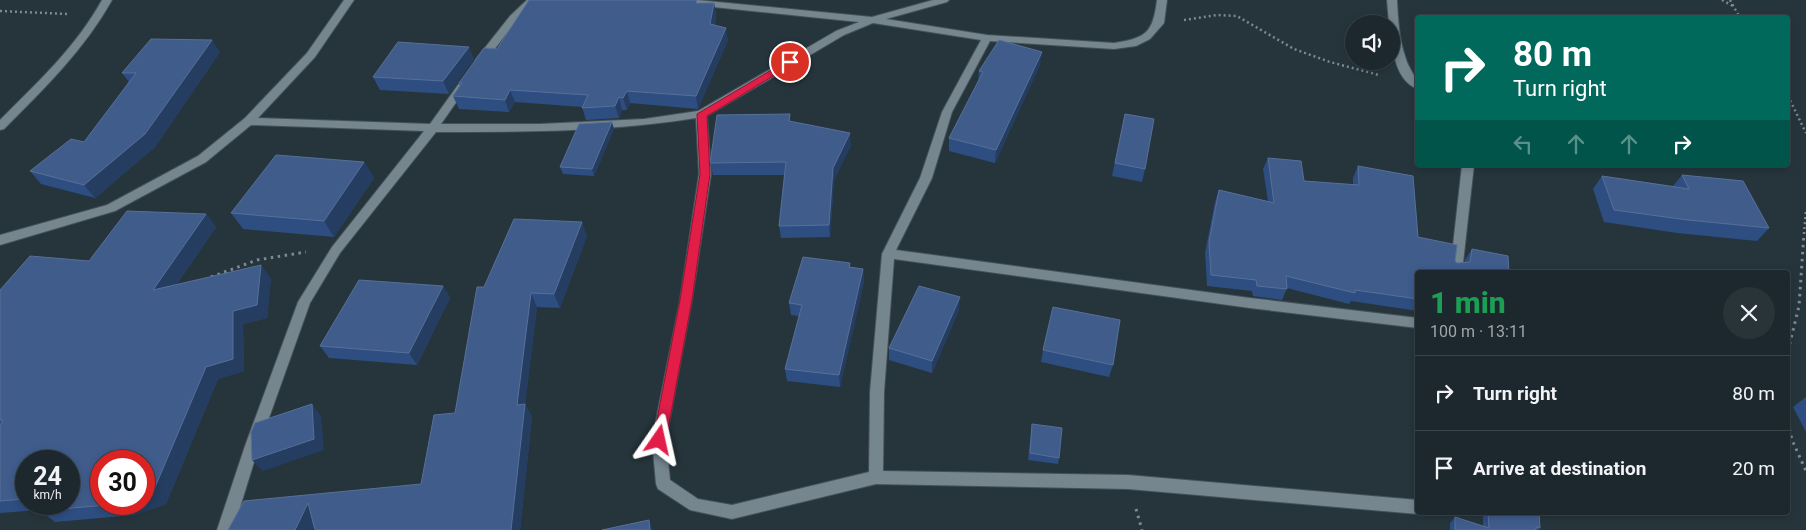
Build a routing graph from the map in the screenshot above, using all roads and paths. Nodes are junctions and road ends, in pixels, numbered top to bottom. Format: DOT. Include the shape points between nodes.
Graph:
graph roads {
  1 [pos="107,0"];
  2 [pos="349,0"];
  3 [pos="534,0"];
  4 [pos="944,0"];
  5 [pos="1162,0"];
  6 [pos="1392,0"];
  7 [pos="1722,0"];
  8 [pos="1730,0"];
  9 [pos="687,3"];
  10 [pos="1733,6"];
  11 [pos="0,12"];
  12 [pos="1738,15"];
  13 [pos="99,16"];
  14 [pos="872,20"];
  15 [pos="1159,23"];
  16 [pos="987,38"];
  17 [pos="1415,84"];
  18 [pos="1790,100"];
  19 [pos="702,114"];
  20 [pos="249,121"];
  21 [pos="0,126"];
  22 [pos="433,128"];
  23 [pos="1806,133"];
  24 [pos="1468,167"];
  25 [pos="1806,210"];
  26 [pos="0,240"];
  27 [pos="336,250"];
  28 [pos="888,254"];
  29 [pos="1456,270"];
  30 [pos="210,277"];
  31 [pos="1415,323"];
  32 [pos="1790,344"];
  33 [pos="1790,431"];
  34 [pos="1806,471"];
  35 [pos="876,477"];
  36 [pos="1415,507"];
  37 [pos="225,530"];
  1 -- 13 [label="street"];
  2 -- 20 [label="street" via="310,55"];
  3 -- 22 [label="street" via="518,13"];
  4 -- 14 [label="street"];
  5 -- 15 [label="street"];
  6 -- 17 [label="street" via="1394,36 1404,68"];
  7 -- 10 [label="path"];
  8 -- 10 [label="path"];
  9 -- 14 [label="street"];
  10 -- 12 [label="path"];
  11 -- 13 [label="path"];
  13 -- 21 [label="street" via="79,42"];
  14 -- 16 [label="street"];
  14 -- 19 [label="street" via="840,33"];
  15 -- 16 [label="street" via="1136,43 1114,46"];
  15 -- 17 [label="path" via="1212,15 1239,16 1283,44 1306,54"];
  16 -- 28 [label="street" via="947,112 926,178"];
  18 -- 23 [label="path"];
  19 -- 22 [label="street" via="644,123 540,128"];
  19 -- 35 [label="street" via="705,174 686,300 659,440 663,484 695,505 732,512"];
  20 -- 22 [label="street"];
  20 -- 26 [label="street" via="202,159 111,208"];
  22 -- 27 [label="street"];
  24 -- 29 [label="street"];
  25 -- 32 [label="path" via="1799,306"];
  27 -- 30 [label="path" via="283,253 244,263"];
  27 -- 37 [label="street" via="304,302"];
  28 -- 31 [label="street"];
  28 -- 35 [label="street" via="877,392"];
  33 -- 34 [label="path"];
  35 -- 36 [label="street" via="1128,482"];
}
